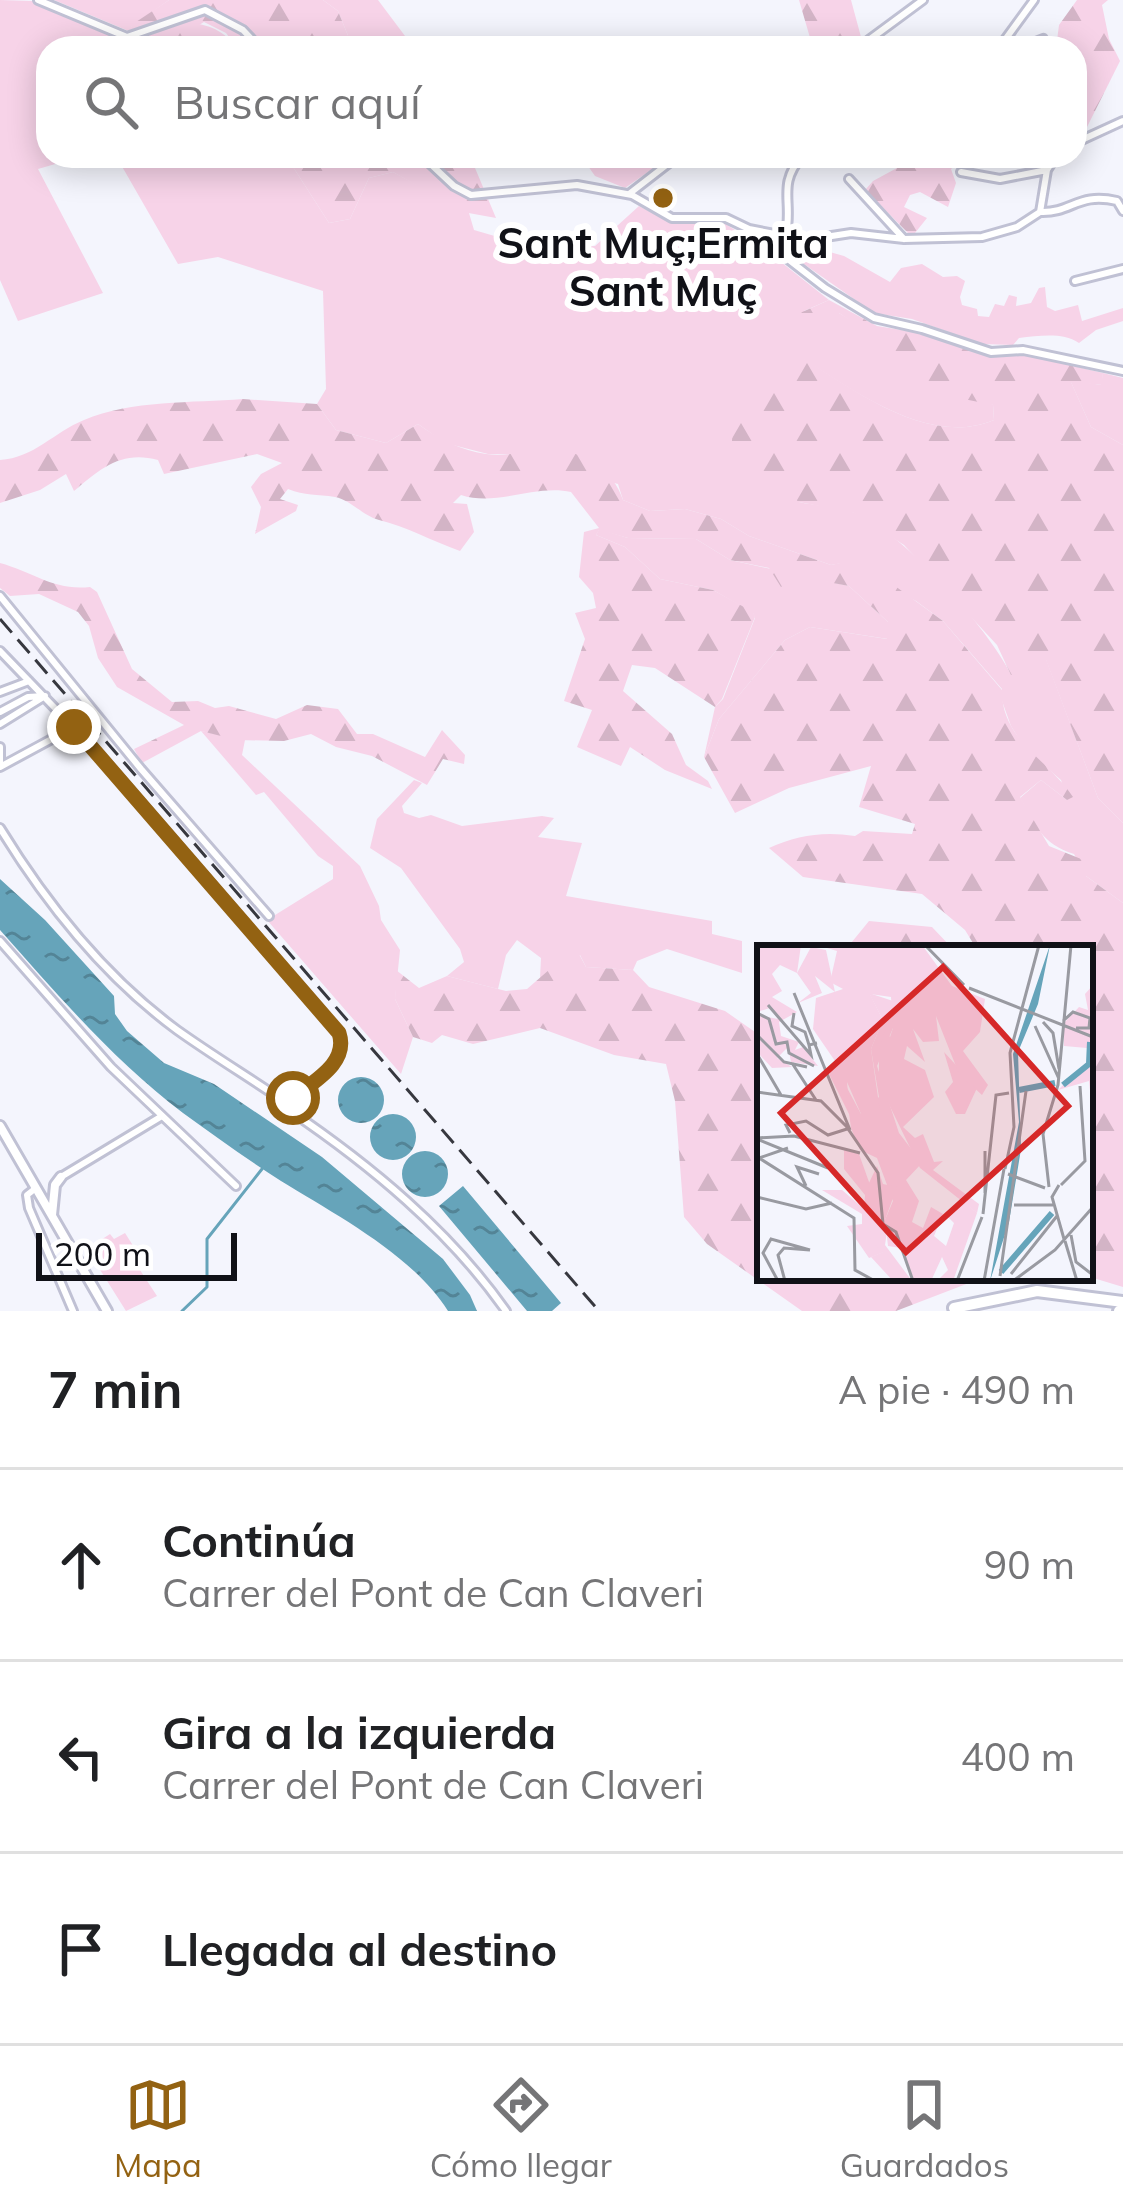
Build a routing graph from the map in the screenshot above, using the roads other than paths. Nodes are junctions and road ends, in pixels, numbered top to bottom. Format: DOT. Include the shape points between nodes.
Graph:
graph roads {
  1 [pos="38,0"];
  2 [pos="923,0"];
  3 [pos="1034,0"];
  4 [pos="125,36"];
  5 [pos="130,36"];
  6 [pos="249,36"];
  7 [pos="874,36"];
  8 [pos="1008,36"];
  9 [pos="1123,121"];
  10 [pos="1087,137"];
  11 [pos="435,168"];
  12 [pos="663,168"];
  13 [pos="791,168"];
  14 [pos="1047,170"];
  15 [pos="962,172"];
  16 [pos="849,178"];
  17 [pos="629,194"];
  18 [pos="1123,211"];
  19 [pos="1040,212"];
  20 [pos="746,227"];
  21 [pos="786,234"];
  22 [pos="904,239"];
  23 [pos="1123,269"];
  24 [pos="1075,281"];
  25 [pos="1123,371"];
  26 [pos="0,596"];
  27 [pos="0,651"];
  28 [pos="28,681"];
  29 [pos="0,692"];
  30 [pos="45,696"];
  31 [pos="0,712"];
  32 [pos="0,724"];
  33 [pos="74,727"];
  34 [pos="0,747"];
  35 [pos="0,765"];
  36 [pos="0,828"];
  37 [pos="268,916"];
  38 [pos="0,941"];
  39 [pos="289,1100"];
  40 [pos="162,1117"];
  41 [pos="0,1126"];
  42 [pos="58,1181"];
  43 [pos="34,1185"];
  44 [pos="236,1186"];
  45 [pos="52,1216"];
  46 [pos="954,1308"];
  47 [pos="1122,1308"];
  48 [pos="73,1311"];
  49 [pos="107,1311"];
  50 [pos="506,1311"];
  1 -- 4 [label="street"];
  2 -- 7 [label="street"];
  3 -- 8 [label="street"];
  5 -- 6 [label="street" via="205,10"];
  9 -- 10 [label="street"];
  11 -- 17 [label="street" via="471,195 568,184"];
  12 -- 17 [label="street"];
  13 -- 21 [label="street"];
  14 -- 15 [label="street" via="1000,179"];
  14 -- 19 [label="street"];
  16 -- 22 [label="street"];
  17 -- 20 [label="street" via="666,216 726,218"];
  18 -- 19 [label="street" via="1117,201 1089,196"];
  19 -- 22 [label="street" via="982,237"];
  20 -- 21 [label="street"];
  20 -- 25 [label="street" via="874,318 991,352 1023,350"];
  21 -- 22 [label="street"];
  23 -- 24 [label="street"];
  26 -- 37 [label="street"];
  27 -- 28 [label="street"];
  28 -- 29 [label="street"];
  28 -- 30 [label="street"];
  30 -- 31 [label="street"];
  30 -- 32 [label="street"];
  30 -- 33 [label="street"];
  33 -- 35 [label="street"];
  33 -- 39 [label="street" via="339,1033 334,1064"];
  34 -- 35 [label="street"];
  36 -- 39 [label="street" via="56,910 123,983 175,1028"];
  38 -- 40 [label="street"];
  39 -- 50 [label="street" via="296,1114 435,1226"];
  40 -- 42 [label="street"];
  40 -- 44 [label="street"];
  41 -- 43 [label="main road"];
  42 -- 43 [label="main road"];
  42 -- 45 [label="main road"];
  43 -- 45 [label="main road"];
  43 -- 48 [label="street" via="28,1208"];
  45 -- 49 [label="main road"];
  46 -- 47 [label="highway" via="1037,1291"];
}
